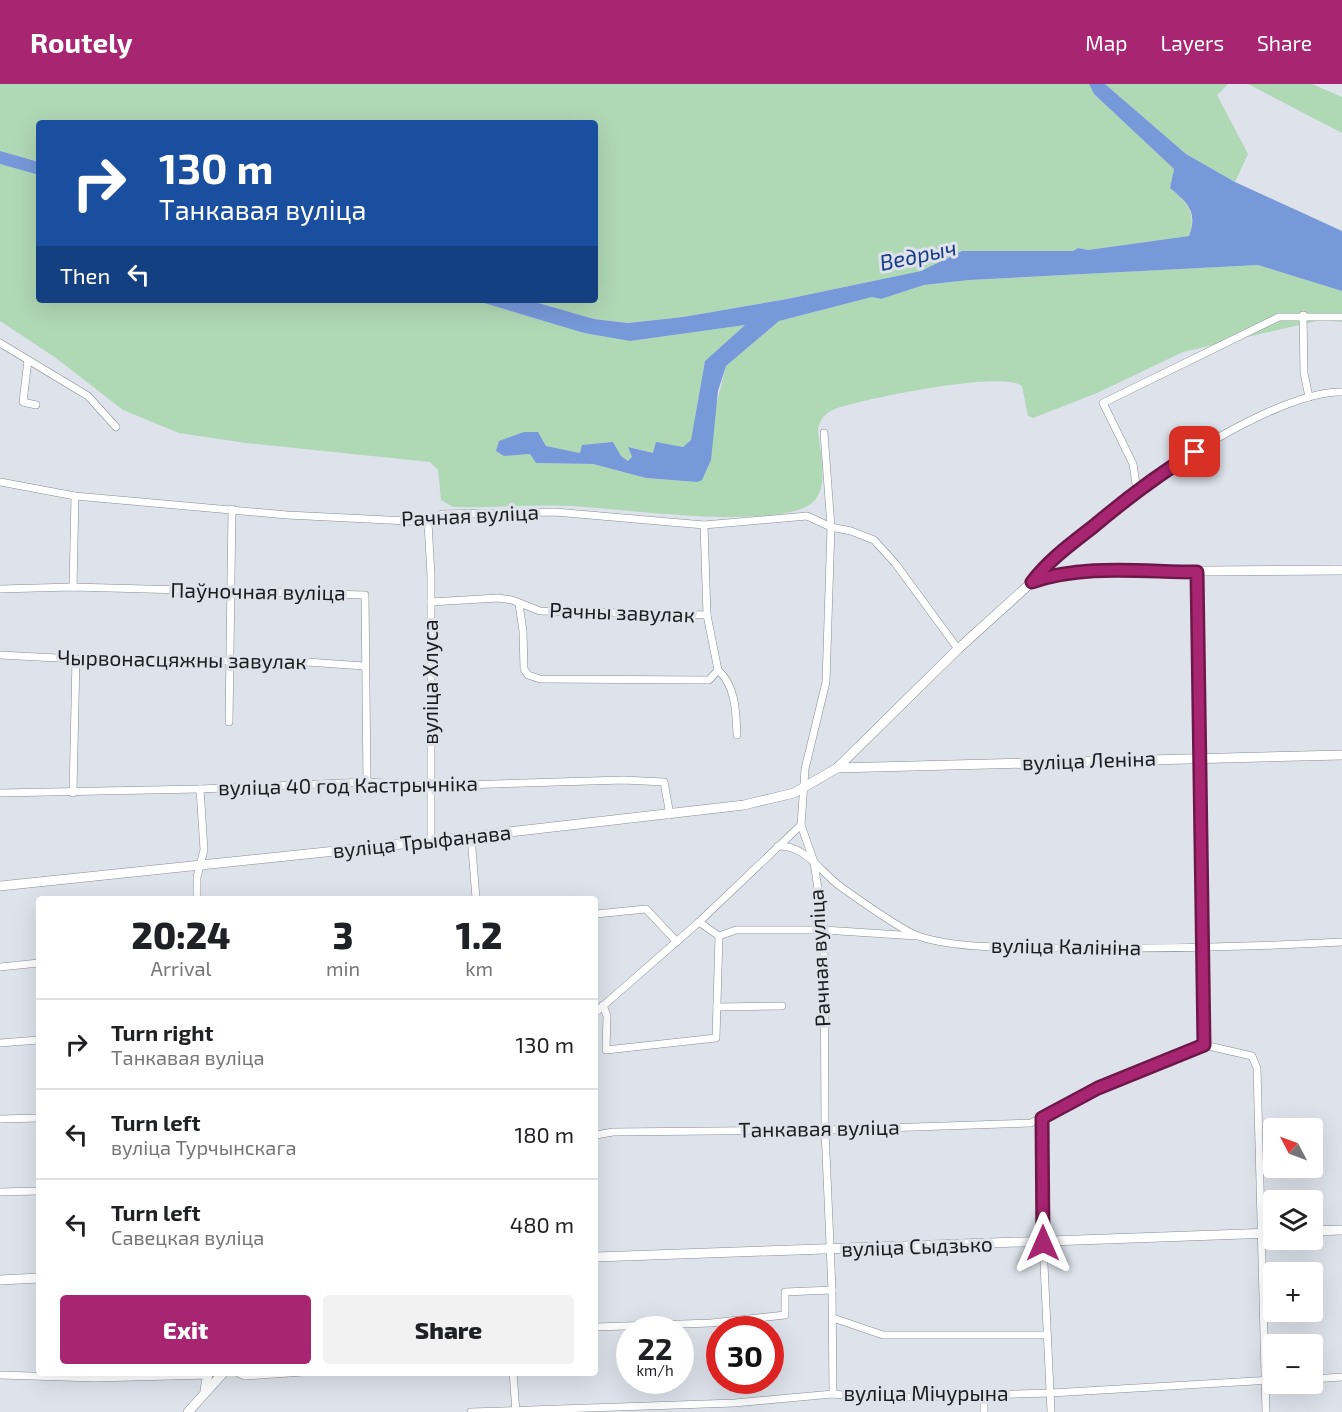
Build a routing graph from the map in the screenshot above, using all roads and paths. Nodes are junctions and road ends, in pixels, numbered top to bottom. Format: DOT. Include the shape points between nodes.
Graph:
graph roads {
  1 [pos="1303,315"];
  2 [pos="1342,317"];
  3 [pos="0,343"];
  4 [pos="28,360"];
  5 [pos="1342,392"];
  6 [pos="1309,397"];
  7 [pos="36,405"];
  8 [pos="116,427"];
  9 [pos="824,433"];
  10 [pos="0,482"];
  11 [pos="1137,491"];
  12 [pos="75,496"];
  13 [pos="232,509"];
  14 [pos="428,522"];
  15 [pos="704,525"];
  16 [pos="831,527"];
  17 [pos="1342,570"];
  18 [pos="1197,572"];
  19 [pos="1032,582"];
  20 [pos="73,588"];
  21 [pos="0,589"];
  22 [pos="229,591"];
  23 [pos="431,602"];
  24 [pos="519,604"];
  25 [pos="707,615"];
  26 [pos="958,649"];
  27 [pos="0,655"];
  28 [pos="76,659"];
  29 [pos="230,661"];
  30 [pos="364,666"];
  31 [pos="718,670"];
  32 [pos="229,722"];
  33 [pos="737,735"];
  34 [pos="1342,754"];
  35 [pos="1199,758"];
  36 [pos="837,768"];
  37 [pos="367,782"];
  38 [pos="432,786"];
  39 [pos="200,789"];
  40 [pos="804,789"];
  41 [pos="0,793"];
  42 [pos="73,793"];
  43 [pos="670,815"];
  44 [pos="801,825"];
  45 [pos="471,837"];
  46 [pos="431,841"];
  47 [pos="778,846"];
  48 [pos="814,862"];
  49 [pos="200,866"];
  50 [pos="0,886"];
  51 [pos="198,896"];
  52 [pos="476,896"];
  53 [pos="598,914"];
  54 [pos="699,922"];
  55 [pos="824,930"];
  56 [pos="719,936"];
  57 [pos="918,936"];
  58 [pos="677,942"];
  59 [pos="1342,942"];
  60 [pos="1203,950"];
  61 [pos="36,963"];
  62 [pos="0,968"];
  63 [pos="603,1005"];
  64 [pos="782,1006"];
  65 [pos="717,1007"];
  66 [pos="598,1010"];
  67 [pos="36,1040"];
  68 [pos="0,1043"];
  69 [pos="1204,1045"];
  70 [pos="36,1118"];
  71 [pos="1042,1118"];
  72 [pos="0,1119"];
  73 [pos="825,1130"];
  74 [pos="598,1135"];
  75 [pos="36,1191"];
  76 [pos="0,1192"];
  77 [pos="1342,1230"];
  78 [pos="1323,1231"];
  79 [pos="1261,1233"];
  80 [pos="1043,1243"];
  81 [pos="829,1250"];
  82 [pos="598,1257"];
  83 [pos="36,1278"];
  84 [pos="0,1280"];
  85 [pos="832,1290"];
  86 [pos="833,1318"];
  87 [pos="598,1327"];
  88 [pos="1264,1334"];
  89 [pos="1046,1335"];
  90 [pos="0,1375"];
  91 [pos="152,1376"];
  92 [pos="208,1376"];
  93 [pos="220,1376"];
  94 [pos="513,1376"];
  95 [pos="1342,1377"];
  96 [pos="1323,1378"];
  97 [pos="1263,1380"];
  98 [pos="206,1390"];
  99 [pos="1051,1393"];
  100 [pos="833,1394"];
  101 [pos="984,1394"];
  102 [pos="1265,1394"];
  103 [pos="735,1403"];
  104 [pos="516,1411"];
  105 [pos="188,1412"];
  106 [pos="471,1412"];
  107 [pos="738,1412"];
  108 [pos="984,1412"];
  109 [pos="1051,1412"];
  110 [pos="1266,1412"];
  1 -- 2 [label="street"];
  1 -- 6 [label="street" via="1304,373"];
  1 -- 11 [label="street" via="1279,317 1103,403 1133,464"];
  3 -- 4 [label="street"];
  4 -- 7 [label="street" via="23,402"];
  4 -- 8 [label="street" via="88,396"];
  5 -- 6 [label="street" via="1328,391"];
  6 -- 11 [label="street" via="1235,426"];
  9 -- 16 [label="street, Рачная вуліца"];
  10 -- 12 [label="street, Рачная вуліца"];
  11 -- 19 [label="street" via="1048,562"];
  12 -- 13 [label="street, Рачная вуліца"];
  12 -- 20 [label="street"];
  13 -- 14 [label="street, Рачная вуліца"];
  13 -- 22 [label="street"];
  14 -- 15 [label="street, Рачная вуліца" via="442,514 555,512"];
  14 -- 23 [label="street, вуліца Хлуса"];
  15 -- 16 [label="street, Рачная вуліца" via="807,516"];
  15 -- 25 [label="street"];
  16 -- 26 [label="street" via="874,540"];
  16 -- 40 [label="street, Рачная вуліца" via="826,682 805,769"];
  17 -- 18 [label="street"];
  18 -- 19 [label="street" via="1075,572"];
  18 -- 35 [label="street"];
  19 -- 26 [label="street, вуліца Трыфанава"];
  20 -- 21 [label="street, Паўночная вуліца"];
  20 -- 22 [label="street, Паўночная вуліца"];
  22 -- 29 [label="street"];
  22 -- 30 [label="street, Паўночная вуліца" via="365,595"];
  23 -- 24 [label="street, Рачны завулак" via="498,598"];
  23 -- 38 [label="street, вуліца Хлуса"];
  24 -- 25 [label="street, Рачны завулак" via="540,611"];
  24 -- 31 [label="street" via="524,669 540,679 709,680"];
  25 -- 31 [label="street"];
  26 -- 36 [label="street, вуліца Трыфанава"];
  27 -- 28 [label="street, Чырвонасцяжны завулак"];
  28 -- 29 [label="street, Чырвонасцяжны завулак"];
  28 -- 42 [label="street"];
  29 -- 30 [label="street, Чырвонасцяжны завулак"];
  29 -- 32 [label="street"];
  30 -- 37 [label="street, Паўночная вуліца"];
  31 -- 33 [label="street" via="732,691"];
  34 -- 35 [label="street, вуліца Леніна"];
  35 -- 36 [label="street, вуліца Леніна"];
  35 -- 60 [label="street"];
  36 -- 40 [label="street, вуліца Трыфанава"];
  37 -- 38 [label="street, вуліца 40 год Кастрычніка"];
  37 -- 39 [label="street, вуліца 40 год Кастрычніка"];
  38 -- 43 [label="street, вуліца 40 год Кастрычніка" via="664,782"];
  38 -- 46 [label="street, вуліца Хлуса"];
  39 -- 42 [label="street, вуліца 40 год Кастрычніка"];
  39 -- 49 [label="street" via="204,850"];
  40 -- 43 [label="street, вуліца Трыфанава" via="763,801"];
  40 -- 44 [label="street, Рачная вуліца"];
  41 -- 42 [label="street, вуліца 40 год Кастрычніка"];
  43 -- 45 [label="street, вуліца Трыфанава"];
  44 -- 47 [label="street"];
  44 -- 48 [label="street, Рачная вуліца"];
  45 -- 46 [label="street, вуліца Трыфанава"];
  45 -- 52 [label="street"];
  46 -- 49 [label="street, вуліца Трыфанава"];
  47 -- 48 [label="street" via="787,846"];
  47 -- 54 [label="street"];
  48 -- 55 [label="street, Рачная вуліца"];
  48 -- 57 [label="street, вуліца Калініна" via="839,886"];
  49 -- 50 [label="street, вуліца Трыфанава"];
  49 -- 51 [label="street"];
  53 -- 58 [label="street" via="645,909"];
  54 -- 56 [label="street"];
  54 -- 58 [label="street"];
  55 -- 56 [label="street" via="735,930"];
  55 -- 57 [label="street"];
  55 -- 73 [label="street, Рачная вуліца"];
  56 -- 65 [label="street"];
  57 -- 60 [label="street, вуліца Калініна" via="1027,948"];
  58 -- 63 [label="street"];
  59 -- 60 [label="street, вуліца Калініна"];
  60 -- 69 [label="street"];
  61 -- 62 [label="street"];
  63 -- 65 [label="street" via="607,1016 606,1050 716,1038"];
  63 -- 66 [label="street"];
  64 -- 65 [label="street"];
  67 -- 68 [label="street"];
  69 -- 71 [label="street, Танкавая вуліца" via="1098,1088"];
  69 -- 79 [label="street" via="1252,1056 1257,1068"];
  70 -- 72 [label="street"];
  71 -- 73 [label="street, Танкавая вуліца" via="1031,1123"];
  71 -- 80 [label="street"];
  73 -- 74 [label="street, Танкавая вуліца"];
  73 -- 81 [label="street, Рачная вуліца"];
  75 -- 76 [label="street"];
  77 -- 78 [label="street"];
  79 -- 80 [label="street, вуліца Сыдзько"];
  79 -- 88 [label="street"];
  80 -- 81 [label="street, вуліца Сыдзько"];
  80 -- 89 [label="street"];
  81 -- 82 [label="street, вуліца Сыдзько"];
  81 -- 85 [label="street, Рачная вуліца"];
  83 -- 84 [label="street"];
  85 -- 86 [label="street, Рачная вуліца"];
  85 -- 87 [label="street" via="784,1292 785,1315 754,1320"];
  86 -- 89 [label="street" via="884,1335"];
  86 -- 100 [label="street, Рачная вуліца"];
  89 -- 99 [label="street"];
  90 -- 91 [label="street"];
  92 -- 98 [label="street"];
  93 -- 98 [label="street"];
  94 -- 104 [label="street"];
  95 -- 96 [label="street"];
  97 -- 99 [label="street, вуліца Мічурына"];
  98 -- 105 [label="street"];
  99 -- 101 [label="street, вуліца Мічурына"];
  99 -- 109 [label="street"];
  100 -- 101 [label="street, вуліца Мічурына" via="875,1398"];
  100 -- 103 [label="street, вуліца Мічурына"];
  101 -- 108 [label="street"];
  102 -- 110 [label="street"];
  103 -- 104 [label="street, вуліца Мічурына"];
  103 -- 107 [label="street"];
  104 -- 106 [label="street, вуліца Мічурына"];
}
